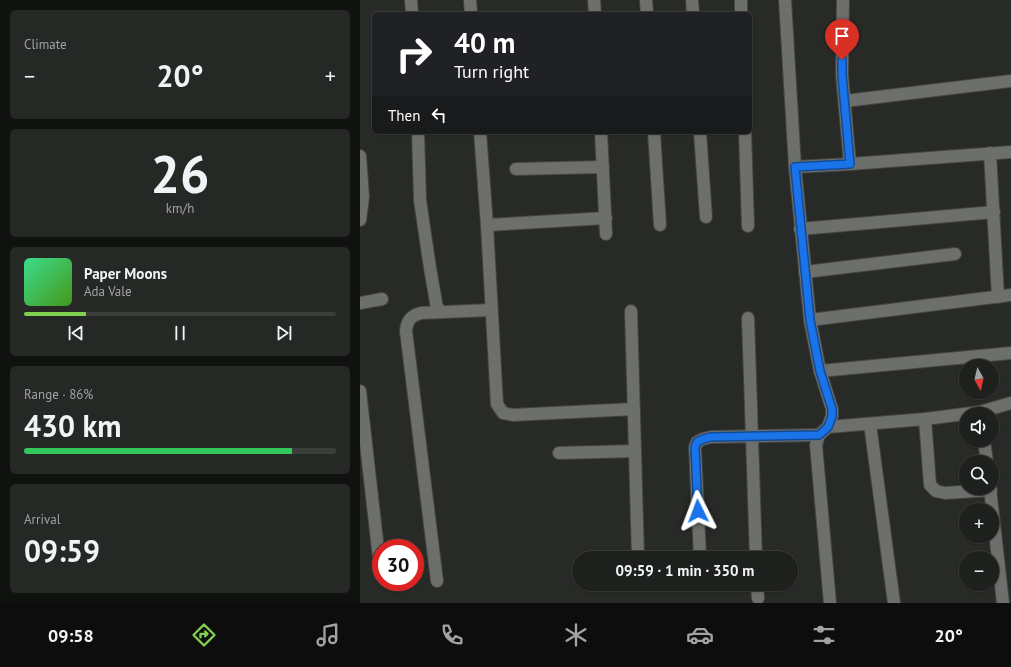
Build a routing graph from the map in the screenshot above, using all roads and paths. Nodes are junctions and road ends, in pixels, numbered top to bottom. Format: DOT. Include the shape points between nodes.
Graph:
graph roads {
  1 [pos="411,0"];
  2 [pos="470,0"];
  3 [pos="594,0"];
  4 [pos="646,0"];
  5 [pos="692,0"];
  6 [pos="741,0"];
  7 [pos="785,0"];
  8 [pos="843,0"];
  9 [pos="412,12"];
  10 [pos="471,12"];
  11 [pos="595,12"];
  12 [pos="647,12"];
  13 [pos="693,12"];
  14 [pos="741,12"];
  15 [pos="1011,81"];
  16 [pos="845,101"];
  17 [pos="418,134"];
  18 [pos="480,134"];
  19 [pos="601,134"];
  20 [pos="654,134"];
  21 [pos="700,134"];
  22 [pos="745,134"];
  23 [pos="1011,152"];
  24 [pos="990,153"];
  25 [pos="360,156"];
  26 [pos="850,164"];
  27 [pos="603,167"];
  28 [pos="795,167"];
  29 [pos="516,169"];
  30 [pos="994,212"];
  31 [pos="706,217"];
  32 [pos="606,218"];
  33 [pos="360,220"];
  34 [pos="487,225"];
  35 [pos="660,225"];
  36 [pos="748,226"];
  37 [pos="800,229"];
  38 [pos="606,234"];
  39 [pos="956,254"];
  40 [pos="805,272"];
  41 [pos="1011,295"];
  42 [pos="998,297"];
  43 [pos="382,299"];
  44 [pos="360,303"];
  45 [pos="491,310"];
  46 [pos="631,311"];
  47 [pos="443,312"];
  48 [pos="748,318"];
  49 [pos="810,320"];
  50 [pos="1011,353"];
  51 [pos="820,371"];
  52 [pos="360,391"];
  53 [pos="1011,403"];
  54 [pos="999,407"];
  55 [pos="634,409"];
  56 [pos="959,416"];
  57 [pos="925,420"];
  58 [pos="870,424"];
  59 [pos="824,431"];
  60 [pos="752,436"];
  61 [pos="635,452"];
  62 [pos="559,453"];
  63 [pos="959,492"];
  64 [pos="991,495"];
  65 [pos="376,539"];
  66 [pos="638,551"];
  67 [pos="700,551"];
  68 [pos="756,551"];
  69 [pos="437,581"];
  70 [pos="758,591"];
  71 [pos="758,598"];
  72 [pos="830,603"];
  73 [pos="894,603"];
  74 [pos="1003,603"];
  1 -- 9 [label="street"];
  2 -- 10 [label="street"];
  3 -- 11 [label="street"];
  4 -- 12 [label="street"];
  5 -- 13 [label="street"];
  6 -- 14 [label="street"];
  7 -- 28 [label="street"];
  8 -- 16 [label="street" via="842,75"];
  15 -- 16 [label="street"];
  16 -- 26 [label="street"];
  17 -- 47 [label="street" via="420,200 437,308"];
  18 -- 34 [label="street"];
  19 -- 27 [label="street"];
  20 -- 35 [label="street"];
  21 -- 31 [label="street"];
  22 -- 36 [label="street"];
  23 -- 24 [label="street"];
  24 -- 26 [label="street"];
  24 -- 30 [label="street"];
  25 -- 33 [label="street" via="363,197"];
  26 -- 28 [label="street"];
  27 -- 29 [label="street"];
  27 -- 32 [label="street"];
  28 -- 37 [label="street"];
  30 -- 37 [label="street"];
  30 -- 42 [label="street"];
  32 -- 34 [label="street"];
  32 -- 38 [label="street"];
  34 -- 45 [label="street"];
  37 -- 40 [label="street"];
  39 -- 40 [label="street"];
  40 -- 49 [label="street"];
  41 -- 42 [label="street"];
  42 -- 49 [label="street"];
  43 -- 44 [label="street"];
  45 -- 47 [label="street"];
  45 -- 55 [label="street" via="495,392 497,404 504,413 513,415"];
  46 -- 55 [label="street"];
  47 -- 69 [label="street" via="413,315 407,323 406,331"];
  48 -- 60 [label="street"];
  49 -- 51 [label="street"];
  50 -- 51 [label="street"];
  51 -- 59 [label="street" via="832,409 832,416"];
  52 -- 65 [label="street"];
  53 -- 54 [label="street"];
  55 -- 61 [label="street"];
  56 -- 57 [label="street"];
  57 -- 58 [label="street"];
  57 -- 63 [label="street" via="930,485 936,491"];
  58 -- 59 [label="street"];
  58 -- 73 [label="street"];
  59 -- 60 [label="street"];
  59 -- 72 [label="street" via="816,445"];
  60 -- 67 [label="street" via="711,437 697,442 695,447"];
  60 -- 68 [label="street"];
  61 -- 62 [label="street"];
  61 -- 66 [label="street"];
  64 -- 74 [label="street"];
  70 -- 71 [label="street"];
}
